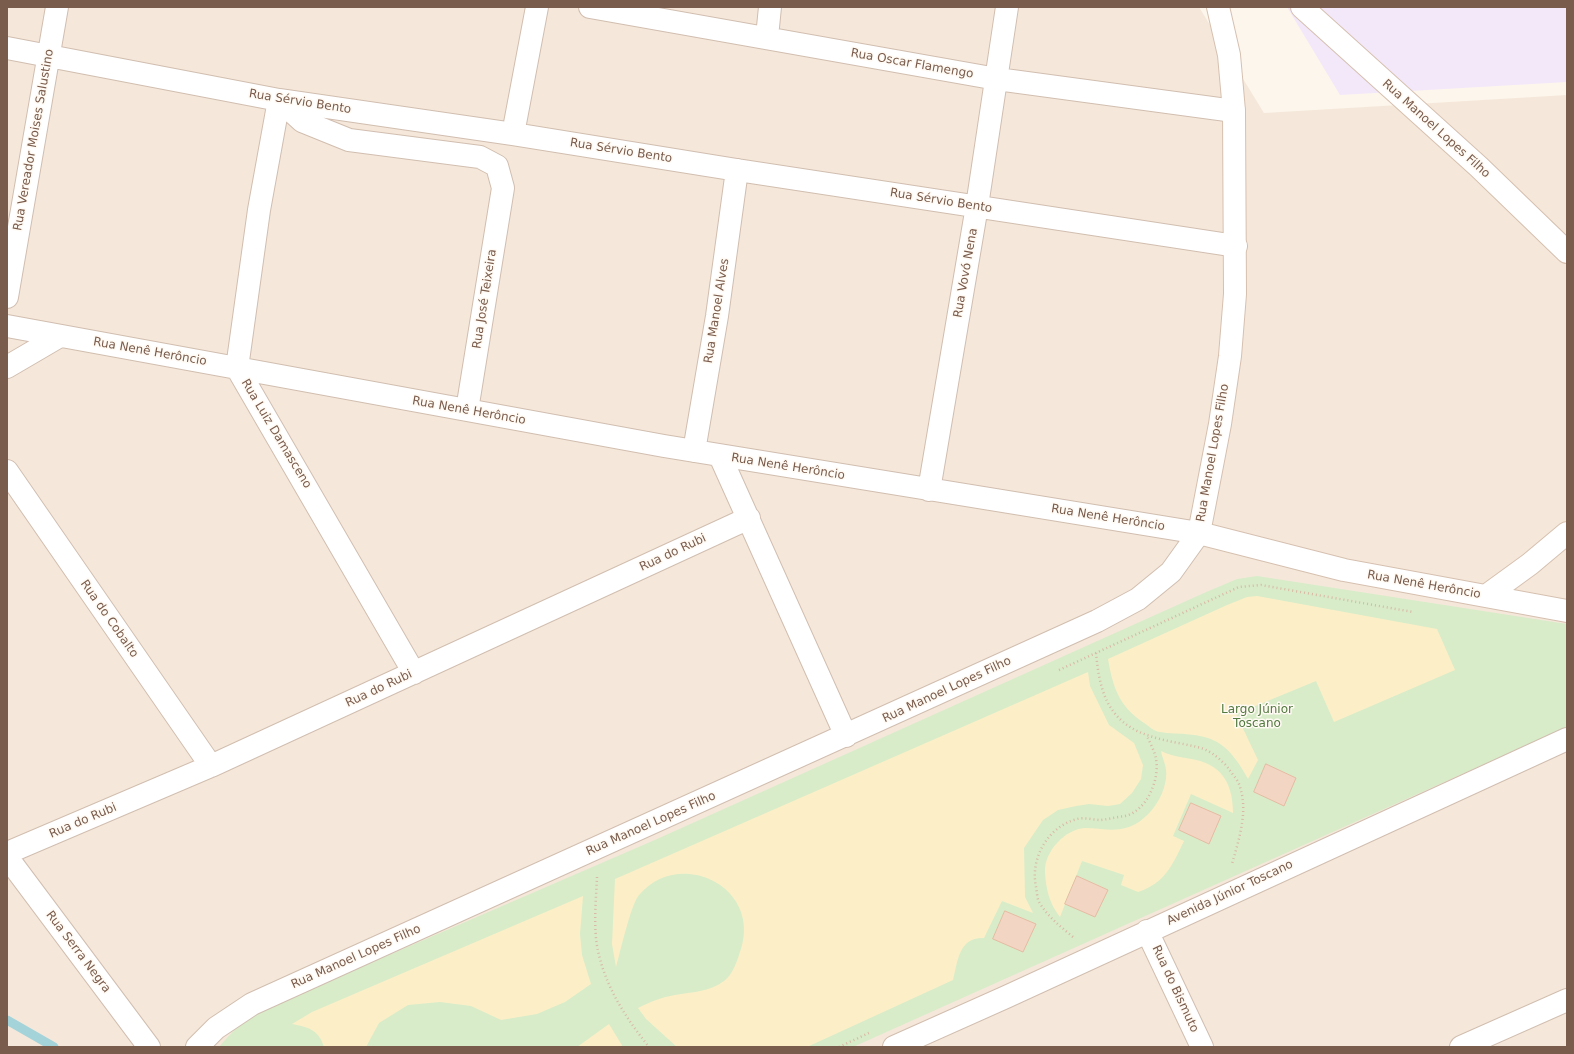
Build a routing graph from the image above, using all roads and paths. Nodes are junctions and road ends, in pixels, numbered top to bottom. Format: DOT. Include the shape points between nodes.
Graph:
graph roads {
  1 [pos="57,7"];
  2 [pos="537,7"];
  3 [pos="590,7"];
  4 [pos="770,7"];
  5 [pos="1007,7"];
  6 [pos="1218,7"];
  7 [pos="1302,7"];
  8 [pos="767,37"];
  9 [pos="7,48"];
  10 [pos="49,55"];
  11 [pos="997,80"];
  12 [pos="278,100"];
  13 [pos="1234,111"];
  14 [pos="513,134"];
  15 [pos="737,170"];
  16 [pos="977,206"];
  17 [pos="1236,246"];
  18 [pos="1567,252"];
  19 [pos="7,297"];
  20 [pos="7,326"];
  21 [pos="60,336"];
  22 [pos="7,367"];
  23 [pos="237,368"];
  24 [pos="467,410"];
  25 [pos="694,451"];
  26 [pos="720,456"];
  27 [pos="7,471"];
  28 [pos="929,490"];
  29 [pos="749,518"];
  30 [pos="1199,533"];
  31 [pos="1567,533"];
  32 [pos="1486,596"];
  33 [pos="1567,611"];
  34 [pos="1421,613"];
  35 [pos="1096,653"];
  36 [pos="1053,672"];
  37 [pos="414,673"];
  38 [pos="846,736"];
  39 [pos="1147,736"];
  40 [pos="1567,739"];
  41 [pos="211,766"];
  42 [pos="7,854"];
  43 [pos="7,857"];
  44 [pos="1231,869"];
  45 [pos="597,875"];
  46 [pos="1147,931"];
  47 [pos="1075,939"];
  48 [pos="1567,1000"];
  49 [pos="149,1047"];
  50 [pos="197,1047"];
  51 [pos="649,1047"];
  52 [pos="894,1047"];
  53 [pos="1202,1047"];
  54 [pos="1461,1047"];
  1 -- 10 [label="street, Rua Vereador Moises Salustino"];
  2 -- 14 [label="street"];
  3 -- 8 [label="street, Rua Oscar Flamengo"];
  4 -- 8 [label="street"];
  5 -- 11 [label="street, Rua Vovó Nena"];
  6 -- 13 [label="street, Rua Manoel Lopes Filho" via="1229,55"];
  7 -- 18 [label="street, Rua Manoel Lopes Filho" via="1479,167"];
  8 -- 11 [label="street, Rua Oscar Flamengo"];
  9 -- 10 [label="street, Rua Sérvio Bento"];
  10 -- 12 [label="street, Rua Sérvio Bento"];
  10 -- 19 [label="street, Rua Vereador Moises Salustino"];
  11 -- 13 [label="street, Rua Oscar Flamengo"];
  11 -- 16 [label="street, Rua Vovó Nena"];
  12 -- 14 [label="street, Rua Sérvio Bento"];
  12 -- 23 [label="street, Rua Luiz Damasceno"];
  12 -- 24 [label="street, Rua José Teixeira" via="302,121 349,140 480,157 497,166 503,188"];
  13 -- 17 [label="street, Rua Manoel Lopes Filho"];
  14 -- 15 [label="street, Rua Sérvio Bento"];
  15 -- 16 [label="street, Rua Sérvio Bento"];
  15 -- 25 [label="street, Rua Manoel Alves" via="717,316"];
  16 -- 17 [label="street, Rua Sérvio Bento"];
  16 -- 28 [label="street, Rua Vovó Nena"];
  17 -- 30 [label="street, Rua Manoel Lopes Filho" via="1230,356"];
  20 -- 21 [label="street, Rua Nenê Herôncio"];
  21 -- 22 [label="street"];
  21 -- 23 [label="street, Rua Nenê Herôncio"];
  23 -- 24 [label="street, Rua Nenê Herôncio"];
  23 -- 37 [label="street, Rua Luiz Damasceno"];
  24 -- 25 [label="street, Rua Nenê Herôncio"];
  25 -- 26 [label="street, Rua Nenê Herôncio"];
  26 -- 28 [label="street, Rua Nenê Herôncio"];
  26 -- 29 [label="street"];
  27 -- 41 [label="street, Rua do Cobalto"];
  28 -- 30 [label="street, Rua Nenê Herôncio"];
  29 -- 37 [label="street, Rua do Rubi"];
  29 -- 38 [label="street"];
  30 -- 32 [label="street, Rua Nenê Herôncio" via="1344,570"];
  30 -- 38 [label="street, Rua Manoel Lopes Filho" via="1171,572 1138,599 1097,621"];
  31 -- 32 [label="street"];
  32 -- 33 [label="street, Rua Nenê Herôncio"];
  34 -- 35 [label="path" via="1261,585 1239,587"];
  35 -- 36 [label="path"];
  35 -- 39 [label="path" via="1099,678 1112,711"];
  37 -- 41 [label="street, Rua do Rubi"];
  38 -- 50 [label="street, Rua Manoel Lopes Filho" via="252,1004 216,1028"];
  39 -- 44 [label="path" via="1199,747 1223,761 1239,783 1244,804 1241,831"];
  39 -- 47 [label="path" via="1156,759 1155,779 1148,798 1139,808 1127,815 1101,820 1078,819 1065,824 1048,837 1038,852 1033,876 1038,901 1052,920"];
  40 -- 46 [label="street, Avenida Júnior Toscano"];
  41 -- 42 [label="street, Rua do Rubi"];
  43 -- 49 [label="street, Rua Serra Negra"];
  45 -- 51 [label="path" via="598,950 611,991"];
  46 -- 52 [label="street, Avenida Júnior Toscano" via="1006,998"];
  46 -- 53 [label="street, Rua do Bismuto"];
  48 -- 54 [label="street"];
}
